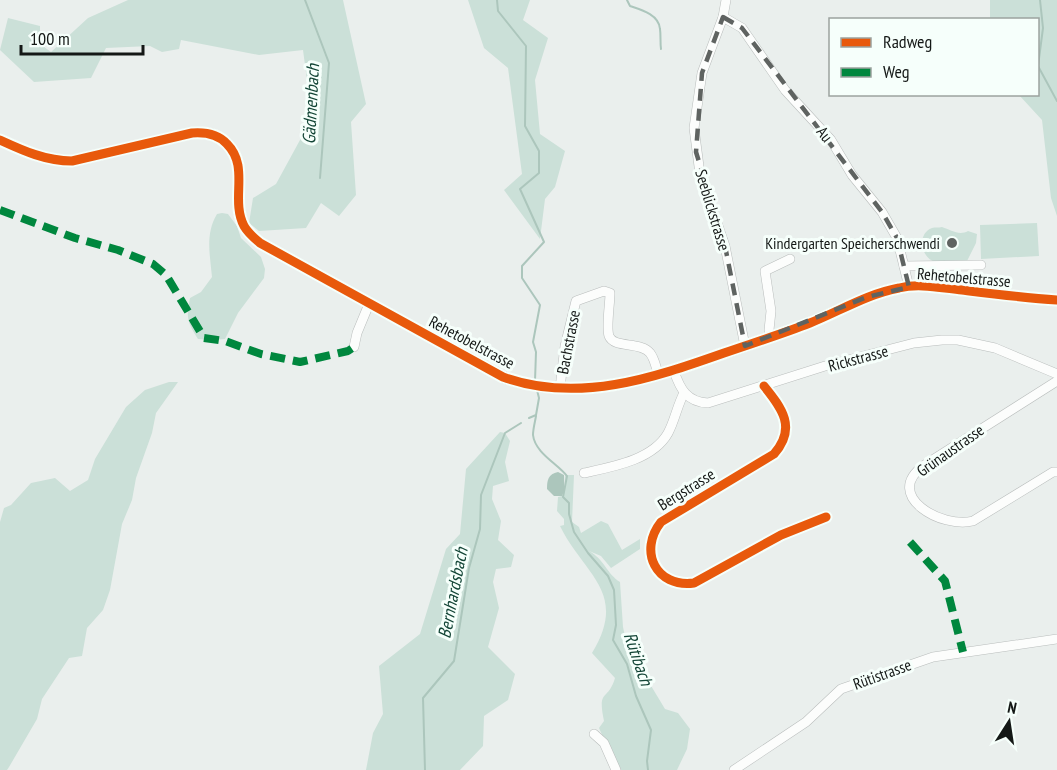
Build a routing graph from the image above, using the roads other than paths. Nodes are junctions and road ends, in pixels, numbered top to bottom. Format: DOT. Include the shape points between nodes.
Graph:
graph roads {
  1 [pos="725,2"];
  2 [pos="723,17"];
  3 [pos="0,140"];
  4 [pos="790,259"];
  5 [pos="981,265"];
  6 [pos="904,266"];
  7 [pos="909,287"];
  8 [pos="1057,300"];
  9 [pos="369,304"];
  10 [pos="771,337"];
  11 [pos="745,346"];
  12 [pos="354,347"];
  13 [pos="674,371"];
  14 [pos="1057,374"];
  15 [pos="659,375"];
  16 [pos="1057,381"];
  17 [pos="764,386"];
  18 [pos="560,388"];
  19 [pos="684,393"];
  20 [pos="1057,472"];
  21 [pos="584,473"];
  22 [pos="826,517"];
  23 [pos="1057,639"];
  24 [pos="594,734"];
  25 [pos="616,770"];
  26 [pos="734,770"];
  1 -- 2 [label="street, Seeblickstrasse"];
  2 -- 6 [label="street, Au" via="742,28 785,90 831,140 852,175 882,212 897,238"];
  2 -- 11 [label="street, Seeblickstrasse" via="702,73 694,128 700,174 725,246"];
  3 -- 9 [label="street, Rehetobelstrasse" via="29,153 72,161 192,133 219,137 231,147 240,168 241,215 250,235"];
  4 -- 10 [label="street" via="765,271"];
  5 -- 6 [label="street"];
  6 -- 7 [label="street, Au"];
  7 -- 8 [label="street, Rehetobelstrasse"];
  7 -- 10 [label="street, Rehetobelstrasse" via="867,297"];
  9 -- 12 [label="street"];
  9 -- 18 [label="street, Rehetobelstrasse" via="503,376"];
  10 -- 11 [label="street, Rehetobelstrasse"];
  11 -- 13 [label="street, Rehetobelstrasse"];
  13 -- 15 [label="street, Rehetobelstrasse"];
  13 -- 19 [label="street"];
  14 -- 17 [label="street, Rickstrasse" via="995,348 942,340 871,354"];
  15 -- 18 [label="street, Rehetobelstrasse" via="613,386"];
  15 -- 18 [label="street, Bachstrasse" via="645,349 610,338 610,293 604,291 576,301"];
  16 -- 20 [label="street, Grünaustrasse" via="914,472 910,491 922,508 946,521 963,523 973,521"];
  17 -- 19 [label="street, Rickstrasse" via="708,403 695,401"];
  17 -- 22 [label="street, Bergstrasse" via="784,412 782,445 774,454 661,522 651,543 653,561 663,577 684,585 694,583 781,535"];
  19 -- 21 [label="street" via="667,435 654,449 614,467"];
  23 -- 26 [label="street, Rütistrasse" via="933,657 840,689 806,722"];
  24 -- 25 [label="street" via="604,743"];
}
